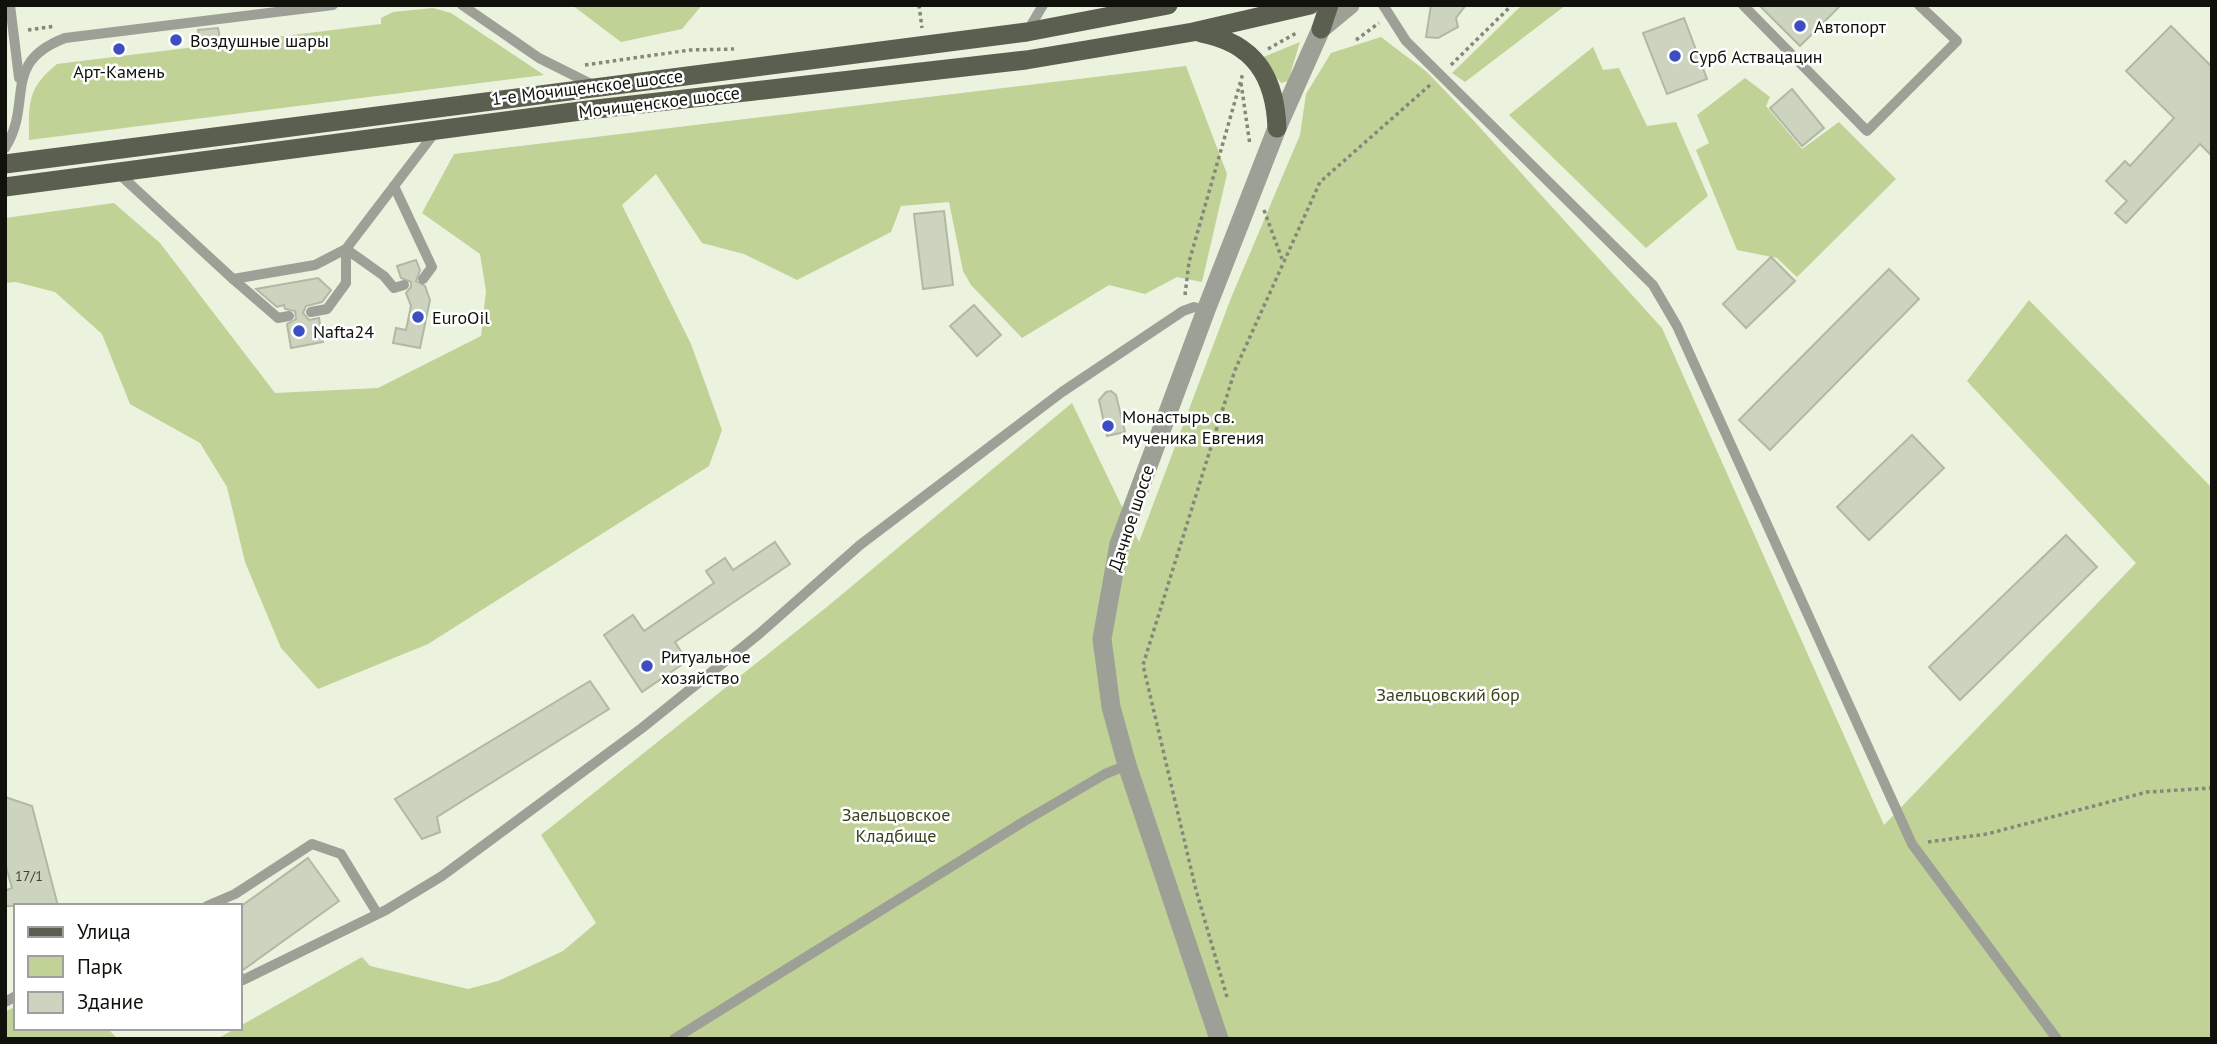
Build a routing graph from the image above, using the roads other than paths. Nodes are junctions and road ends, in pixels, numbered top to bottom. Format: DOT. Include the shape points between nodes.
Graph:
graph roads {
  1 [pos="10,5"];
  2 [pos="333,5"];
  3 [pos="462,5"];
  4 [pos="1044,5"];
  5 [pos="1168,5"];
  6 [pos="1310,5"];
  7 [pos="1329,5"];
  8 [pos="1350,5"];
  9 [pos="1743,5"];
  10 [pos="1919,5"];
  11 [pos="1386,10"];
  12 [pos="1321,29"];
  13 [pos="1027,32"];
  14 [pos="1193,32"];
  15 [pos="19,78"];
  16 [pos="595,86"];
  17 [pos="1278,128"];
  18 [pos="436,131"];
  19 [pos="5,148"];
  20 [pos="5,164"];
  21 [pos="117,172"];
  22 [pos="394,186"];
  23 [pos="5,187"];
  24 [pos="346,249"];
  25 [pos="233,279"];
  26 [pos="423,279"];
  27 [pos="404,285"];
  28 [pos="1206,310"];
  29 [pos="311,312"];
  30 [pos="289,316"];
  31 [pos="1127,765"];
  32 [pos="212,904"];
  33 [pos="377,914"];
  34 [pos="242,979"];
  35 [pos="674,1039"];
  36 [pos="1219,1039"];
  37 [pos="2057,1039"];
  1 -- 15 [label="lane"];
  2 -- 15 [label="lane" via="65,38 44,46"];
  3 -- 16 [label="lane" via="539,58"];
  4 -- 13 [label="lane"];
  5 -- 13 [label="main road, 1-е Мочищенское шоссе"];
  6 -- 14 [label="main road, Мочищенское шоссе"];
  7 -- 12 [label="main road"];
  8 -- 12 [label="street"];
  9 -- 10 [label="lane" via="1867,131 1957,41"];
  11 -- 37 [label="lane" via="1406,41 1653,285 1677,326 1912,844"];
  12 -- 17 [label="street, Дачное шоссе"];
  13 -- 16 [label="main road, 1-е Мочищенское шоссе"];
  14 -- 17 [label="main road" via="1222,37 1253,59 1269,81"];
  14 -- 18 [label="main road, Мочищенское шоссе" via="1026,60"];
  15 -- 19 [label="lane" via="16,113"];
  16 -- 20 [label="main road, 1-е Мочищенское шоссе"];
  17 -- 28 [label="street, Дачное шоссе"];
  18 -- 21 [label="main road, Мочищенское шоссе"];
  18 -- 22 [label="lane"];
  21 -- 23 [label="main road, Мочищенское шоссе"];
  21 -- 25 [label="lane"];
  22 -- 24 [label="lane"];
  22 -- 26 [label="lane" via="432,267"];
  24 -- 25 [label="lane" via="315,265"];
  24 -- 27 [label="lane" via="394,288"];
  24 -- 29 [label="lane" via="346,283 327,309"];
  25 -- 30 [label="lane" via="278,318"];
  28 -- 31 [label="street, Дачное шоссе" via="1119,544 1108,593 1102,639 1105,674"];
  28 -- 33 [label="lane" via="1182,311 1062,392 860,545 642,728 442,876"];
  31 -- 35 [label="lane" via="1023,822"];
  31 -- 36 [label="street, Дачное шоссе"];
  32 -- 33 [label="lane" via="312,844 341,854"];
  33 -- 34 [label="lane"];
}
